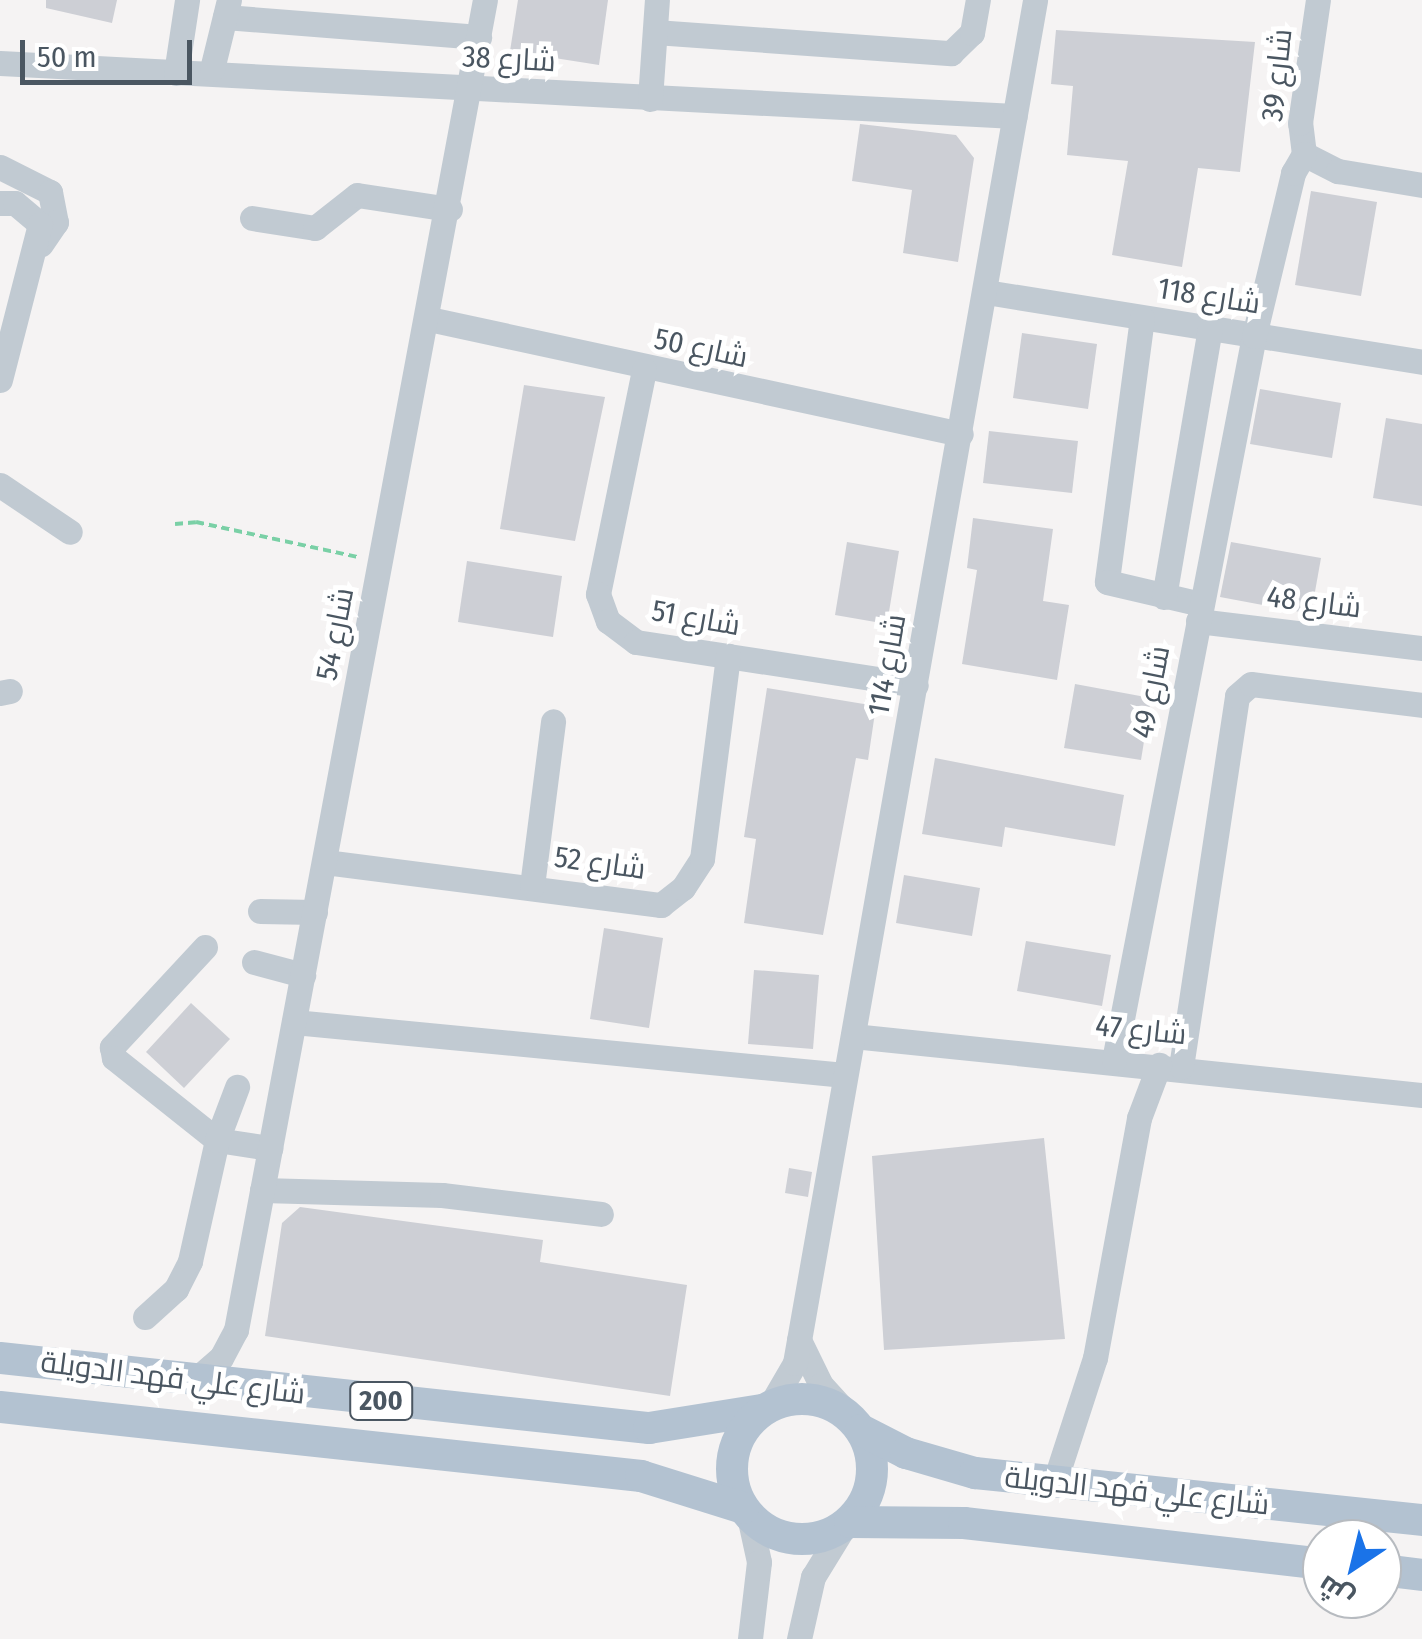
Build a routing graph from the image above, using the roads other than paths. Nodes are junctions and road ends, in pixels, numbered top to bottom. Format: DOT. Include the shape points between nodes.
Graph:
graph roads {
  1 [pos="187,0"];
  2 [pos="486,0"];
  3 [pos="657,0"];
  4 [pos="978,0"];
  5 [pos="1035,0"];
  6 [pos="1318,0"];
  7 [pos="227,9"];
  8 [pos="655,32"];
  9 [pos="479,37"];
  10 [pos="0,63"];
  11 [pos="212,70"];
  12 [pos="176,73"];
  13 [pos="470,90"];
  14 [pos="650,99"];
  15 [pos="1016,116"];
  16 [pos="1304,154"];
  17 [pos="0,168"];
  18 [pos="1422,185"];
  19 [pos="0,202"];
  20 [pos="450,209"];
  21 [pos="252,218"];
  22 [pos="28,265"];
  23 [pos="986,292"];
  24 [pos="1142,318"];
  25 [pos="429,319"];
  26 [pos="1210,329"];
  27 [pos="1254,336"];
  28 [pos="1422,362"];
  29 [pos="644,370"];
  30 [pos="0,380"];
  31 [pos="961,434"];
  32 [pos="0,485"];
  33 [pos="70,532"];
  34 [pos="1164,597"];
  35 [pos="1200,613"];
  36 [pos="1422,648"];
  37 [pos="728,656"];
  38 [pos="916,686"];
  39 [pos="1422,705"];
  40 [pos="553,721"];
  41 [pos="325,862"];
  42 [pos="532,886"];
  43 [pos="260,910"];
  44 [pos="315,912"];
  45 [pos="205,947"];
  46 [pos="254,962"];
  47 [pos="303,974"];
  48 [pos="294,1022"];
  49 [pos="853,1036"];
  50 [pos="1114,1060"];
  51 [pos="1170,1066"];
  52 [pos="844,1075"];
  53 [pos="237,1087"];
  54 [pos="1422,1095"];
  55 [pos="217,1140"];
  56 [pos="270,1148"];
  57 [pos="262,1190"];
  58 [pos="601,1214"];
  59 [pos="146,1317"];
  60 [pos="799,1340"];
  61 [pos="0,1358"];
  62 [pos="193,1382"];
  63 [pos="0,1406"];
  64 [pos="766,1408"];
  65 [pos="856,1425"];
  66 [pos="1054,1484"];
  67 [pos="746,1512"];
  68 [pos="1422,1520"];
  69 [pos="846,1525"];
  70 [pos="1302,1562"];
  71 [pos="750,1639"];
  72 [pos="799,1639"];
  1 -- 12 [label="street"];
  2 -- 9 [label="street, شارع 54"];
  3 -- 8 [label="street"];
  4 -- 8 [label="street" via="972,33 951,53"];
  5 -- 15 [label="street, شارع 114"];
  6 -- 16 [label="street, شارع 39" via="1300,123"];
  7 -- 9 [label="street"];
  7 -- 11 [label="street"];
  8 -- 14 [label="street"];
  9 -- 13 [label="street, شارع 54"];
  10 -- 12 [label="street, شارع 38"];
  11 -- 12 [label="street, شارع 38"];
  11 -- 13 [label="street, شارع 38"];
  13 -- 14 [label="street, شارع 38"];
  13 -- 20 [label="street, شارع 54"];
  14 -- 15 [label="street, شارع 38"];
  15 -- 23 [label="street, شارع 114"];
  16 -- 18 [label="street, شارع 39" via="1338,171"];
  16 -- 27 [label="street, شارع 49" via="1292,173"];
  17 -- 22 [label="street" via="40,182 54,206 56,222"];
  19 -- 22 [label="street" via="15,203 40,224"];
  20 -- 21 [label="street" via="357,195 315,228"];
  20 -- 25 [label="street, شارع 54"];
  22 -- 30 [label="street"];
  23 -- 24 [label="street, شارع 118"];
  23 -- 31 [label="street, شارع 114"];
  24 -- 26 [label="street, شارع 118"];
  24 -- 34 [label="street, شارع 48" via="1108,582"];
  25 -- 29 [label="street, شارع 50"];
  25 -- 41 [label="street, شارع 54"];
  26 -- 27 [label="street, شارع 118"];
  26 -- 34 [label="street"];
  27 -- 28 [label="street, شارع 118"];
  27 -- 35 [label="street, شارع 49"];
  29 -- 31 [label="street, شارع 50"];
  29 -- 37 [label="street, شارع 51" via="598,594 608,621 636,642"];
  31 -- 38 [label="street, شارع 114"];
  32 -- 33 [label="street"];
  34 -- 35 [label="street, شارع 48"];
  35 -- 36 [label="street, شارع 48"];
  35 -- 50 [label="street, شارع 49"];
  37 -- 38 [label="street, شارع 51"];
  37 -- 42 [label="street, شارع 52" via="702,859 684,888 661,905"];
  38 -- 49 [label="street, شارع 114"];
  39 -- 51 [label="street" via="1251,684 1237,696"];
  40 -- 42 [label="street"];
  41 -- 42 [label="street, شارع 52"];
  41 -- 44 [label="street, شارع 54"];
  43 -- 44 [label="street"];
  44 -- 47 [label="street, شارع 54"];
  45 -- 55 [label="street" via="112,1048 119,1067"];
  46 -- 47 [label="street"];
  47 -- 48 [label="street, شارع 54"];
  48 -- 52 [label="street"];
  48 -- 56 [label="street, شارع 54"];
  49 -- 50 [label="street, شارع 47"];
  49 -- 52 [label="street, شارع 114"];
  50 -- 51 [label="street, شارع 47"];
  51 -- 54 [label="street, شارع 47"];
  51 -- 66 [label="street" via="1138,1118 1096,1358"];
  52 -- 60 [label="street, شارع 114"];
  53 -- 55 [label="street"];
  55 -- 56 [label="street"];
  55 -- 59 [label="street" via="190,1261 176,1289"];
  56 -- 57 [label="street, شارع 54"];
  57 -- 58 [label="street" via="442,1196"];
  57 -- 62 [label="street, شارع 54" via="236,1330 221,1358"];
  60 -- 64 [label="street, شارع 114" via="786,1384"];
  60 -- 65 [label="street" via="820,1385"];
  61 -- 62 [label="main road, شارع علي فهد الدويلة / 200"];
  62 -- 64 [label="main road, شارع علي فهد الدويلة / 200" via="649,1428"];
  63 -- 67 [label="main road, شارع علي فهد الدويلة / 200" via="641,1476"];
  64 -- 65 [label="main road, 200" via="813,1400"];
  64 -- 67 [label="main road" via="733,1455"];
  65 -- 66 [label="main road, شارع علي فهد الدويلة / 200" via="933,1463"];
  65 -- 69 [label="main road" via="870,1448 871,1488"];
  66 -- 68 [label="main road, شارع علي فهد الدويلة / 200"];
  67 -- 69 [label="main road, 200" via="765,1530 804,1540"];
  67 -- 71 [label="street" via="760,1562"];
  69 -- 70 [label="main road, شارع علي فهد الدويلة / 200" via="964,1524"];
  69 -- 72 [label="street" via="813,1576"];
}
